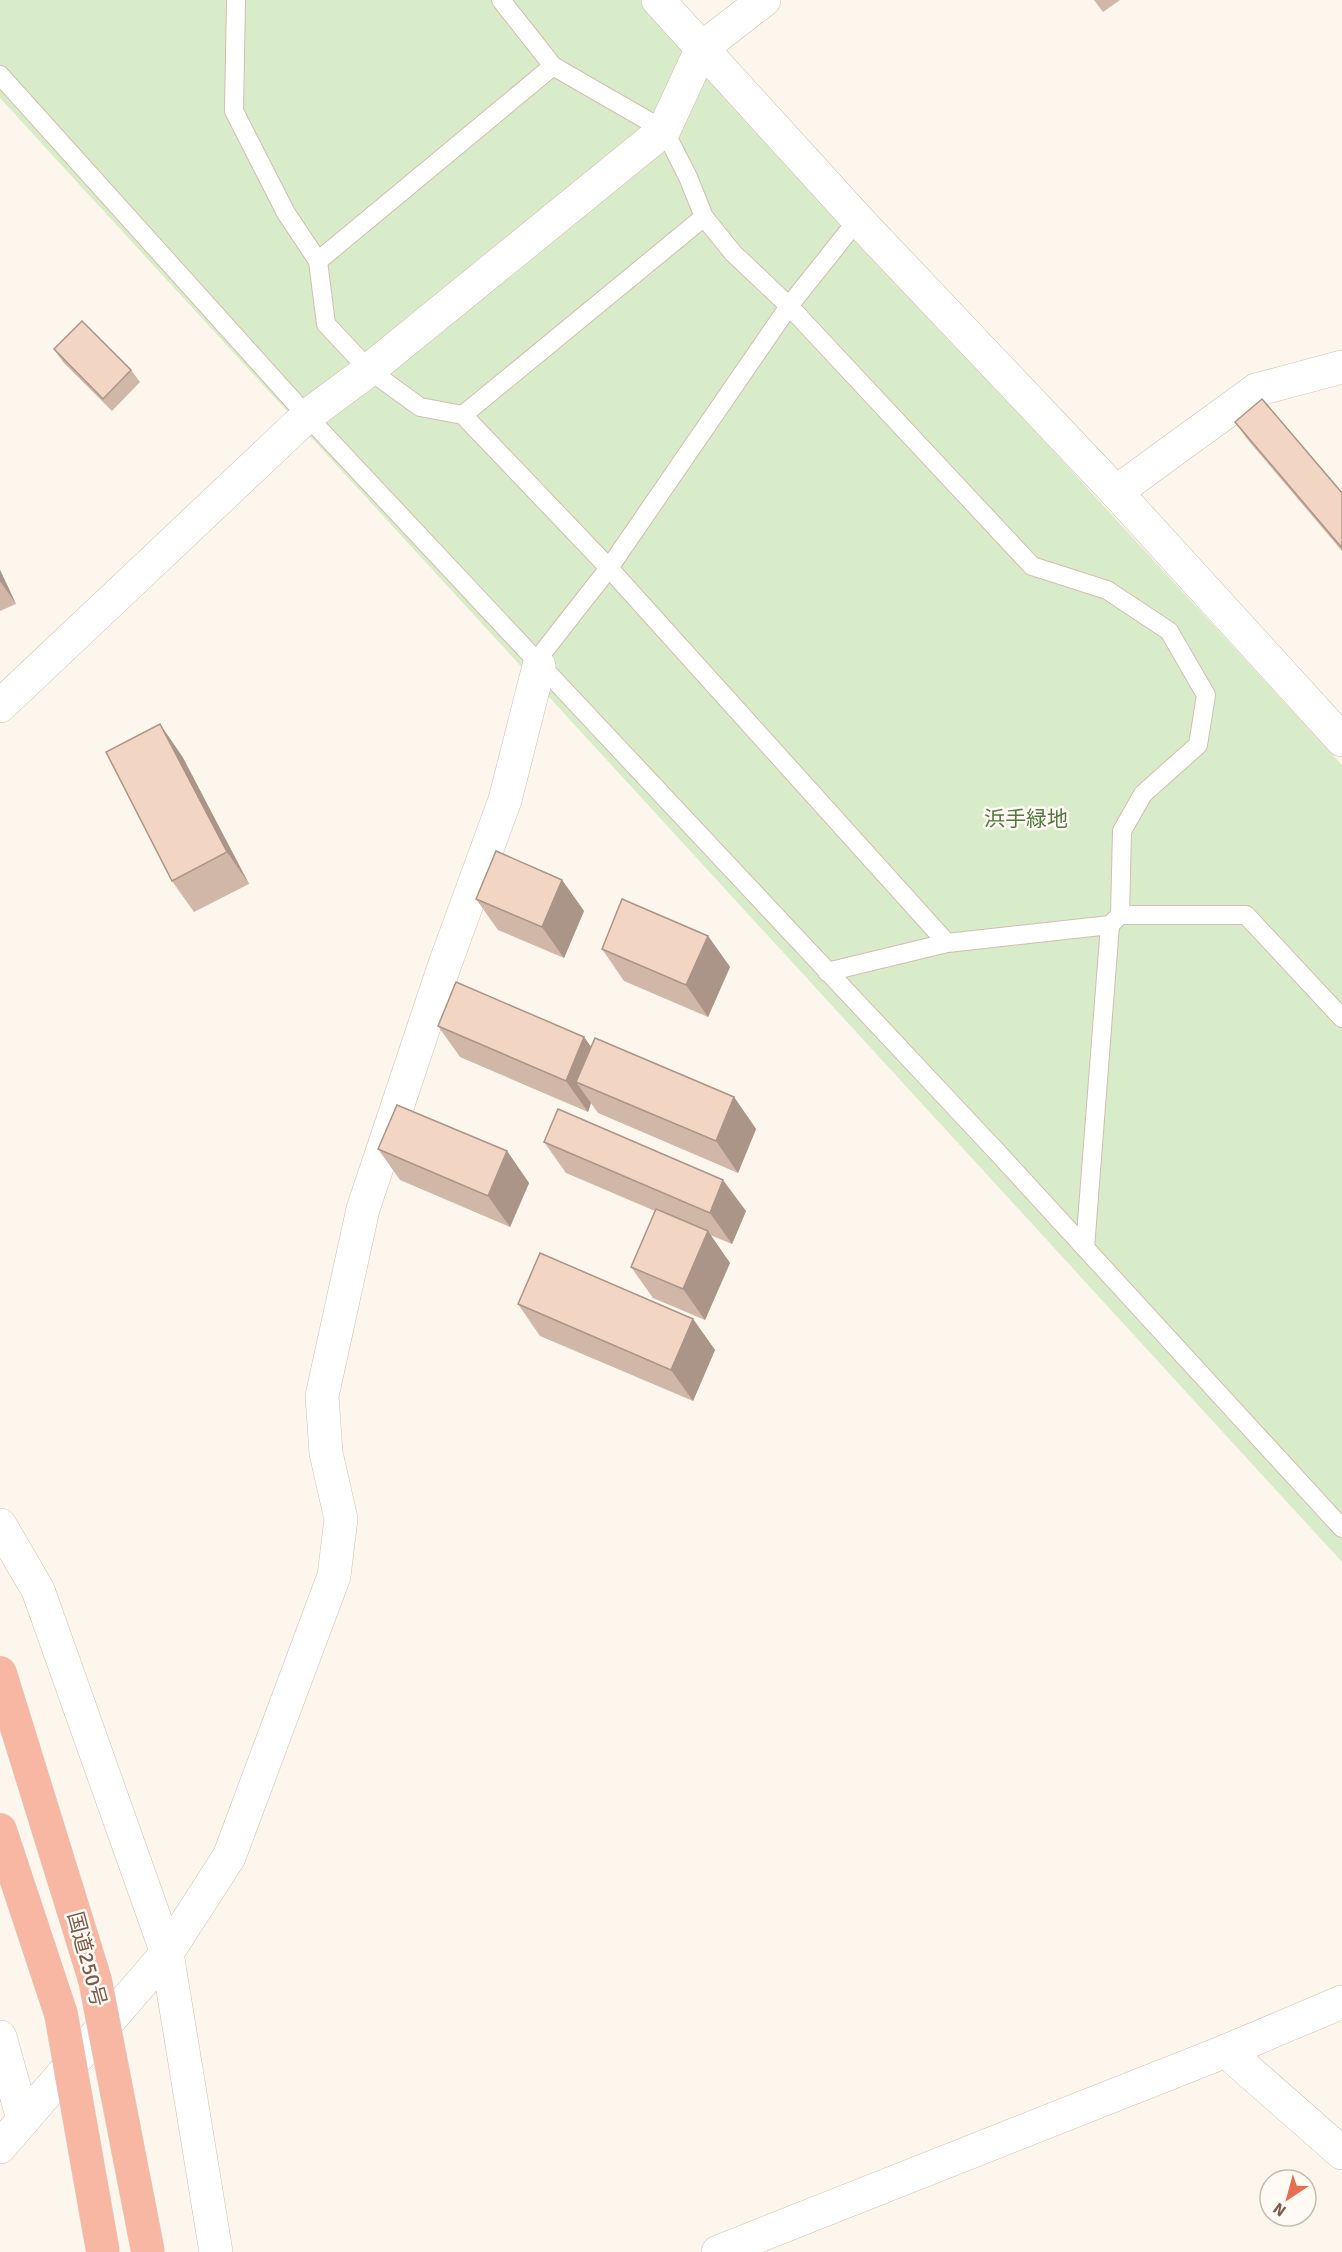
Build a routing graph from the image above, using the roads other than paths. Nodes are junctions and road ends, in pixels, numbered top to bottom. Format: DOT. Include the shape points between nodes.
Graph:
graph roads {
  1 [pos="236,0"];
  2 [pos="501,0"];
  3 [pos="658,0"];
  4 [pos="764,0"];
  5 [pos="702,48"];
  6 [pos="553,66"];
  7 [pos="0,75"];
  8 [pos="664,130"];
  9 [pos="704,217"];
  10 [pos="861,223"];
  11 [pos="318,261"];
  12 [pos="789,306"];
  13 [pos="1342,367"];
  14 [pos="369,370"];
  15 [pos="463,415"];
  16 [pos="307,416"];
  17 [pos="1116,492"];
  18 [pos="609,568"];
  19 [pos="539,666"];
  20 [pos="0,706"];
  21 [pos="1342,740"];
  22 [pos="1115,920"];
  23 [pos="947,943"];
  24 [pos="827,972"];
  25 [pos="1342,1018"];
  26 [pos="1085,1248"];
  27 [pos="0,1525"];
  28 [pos="1342,1528"];
  29 [pos="0,1673"];
  30 [pos="0,1830"];
  31 [pos="167,1953"];
  32 [pos="1342,2002"];
  33 [pos="0,2037"];
  34 [pos="1226,2051"];
  35 [pos="23,2119"];
  36 [pos="0,2147"];
  37 [pos="1342,2153"];
  38 [pos="103,2252"];
  39 [pos="148,2252"];
  40 [pos="216,2252"];
  41 [pos="718,2252"];
  1 -- 11 [label="lane" via="234,111 286,213"];
  2 -- 6 [label="lane"];
  3 -- 5 [label="street"];
  4 -- 5 [label="street"];
  5 -- 8 [label="street"];
  5 -- 10 [label="street"];
  6 -- 8 [label="lane"];
  6 -- 11 [label="lane"];
  7 -- 16 [label="lane"];
  8 -- 9 [label="lane"];
  8 -- 14 [label="street"];
  9 -- 12 [label="lane" via="733,253"];
  9 -- 15 [label="lane"];
  10 -- 12 [label="lane" via="847,233"];
  10 -- 17 [label="street"];
  11 -- 14 [label="lane" via="326,324"];
  12 -- 18 [label="lane"];
  12 -- 22 [label="lane" via="1032,566 1107,590 1169,631 1206,695 1198,745 1143,794 1122,831"];
  13 -- 17 [label="street" via="1256,390"];
  14 -- 15 [label="lane" via="420,407"];
  14 -- 16 [label="street"];
  15 -- 18 [label="lane"];
  16 -- 19 [label="lane"];
  16 -- 20 [label="street"];
  17 -- 21 [label="street"];
  18 -- 19 [label="lane" via="544,651"];
  18 -- 23 [label="lane"];
  19 -- 24 [label="lane"];
  19 -- 31 [label="street" via="505,800 363,1209 322,1396 326,1453 341,1519 334,1576 229,1857"];
  22 -- 23 [label="lane"];
  22 -- 25 [label="lane" via="1246,915"];
  22 -- 26 [label="lane"];
  23 -- 24 [label="lane"];
  24 -- 26 [label="lane"];
  26 -- 28 [label="lane"];
  27 -- 31 [label="street" via="38,1590"];
  29 -- 39 [label="highway, 国道250号, bridge" via="95,1980"];
  30 -- 38 [label="highway, 国道250号, bridge" via="61,2014"];
  31 -- 35 [label="street"];
  31 -- 40 [label="street"];
  32 -- 34 [label="street"];
  33 -- 35 [label="street"];
  34 -- 37 [label="street"];
  34 -- 41 [label="street"];
  35 -- 36 [label="street"];
}
